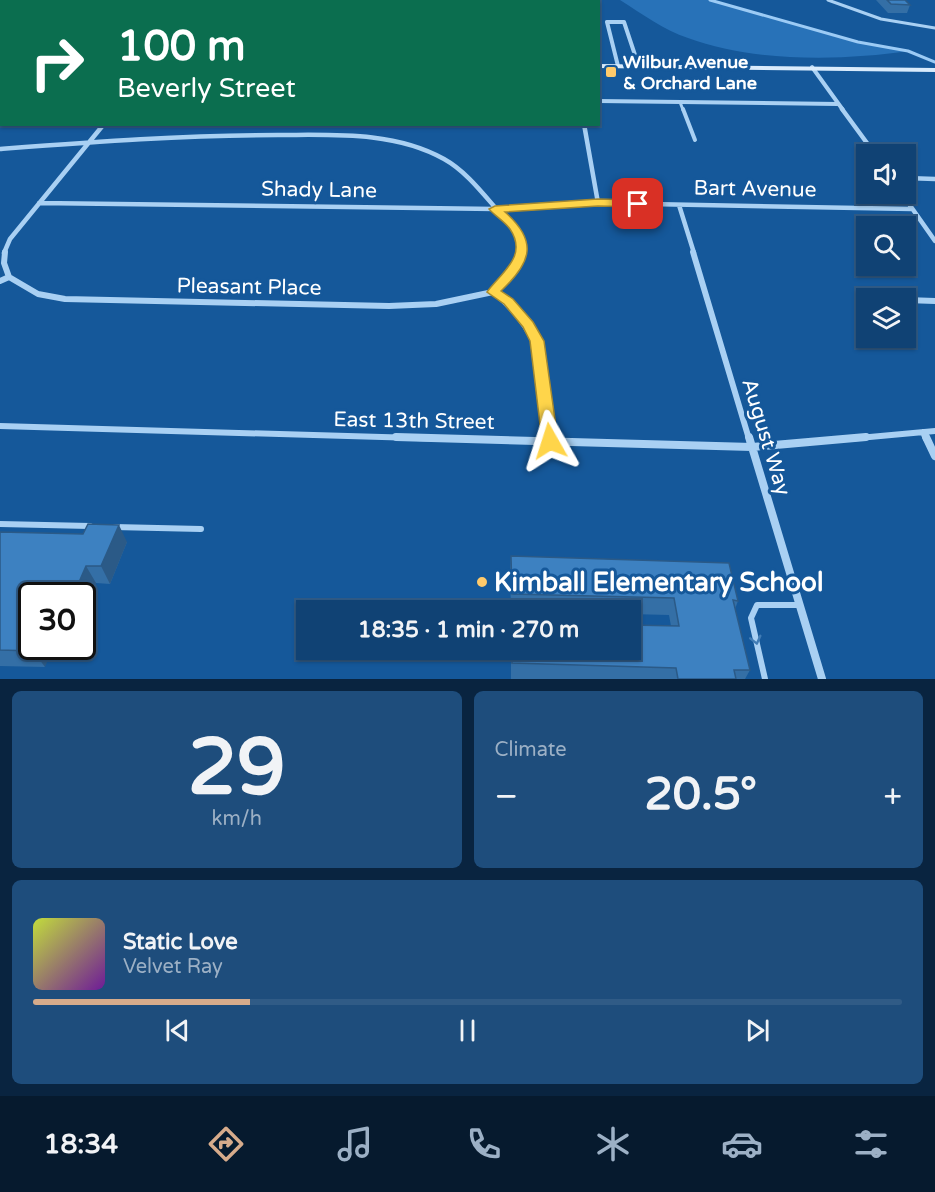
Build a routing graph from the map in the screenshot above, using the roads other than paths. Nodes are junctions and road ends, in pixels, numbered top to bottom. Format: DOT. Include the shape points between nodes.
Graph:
graph roads {
  1 [pos="828,0"];
  2 [pos="935,28"];
  3 [pos="600,66"];
  4 [pos="618,66"];
  5 [pos="639,67"];
  6 [pos="812,67"];
  7 [pos="935,68"];
  8 [pos="600,101"];
  9 [pos="680,102"];
  10 [pos="838,104"];
  11 [pos="102,126"];
  12 [pos="584,126"];
  13 [pos="695,140"];
  14 [pos="90,142"];
  15 [pos="868,144"];
  16 [pos="0,149"];
  17 [pos="916,178"];
  18 [pos="935,179"];
  19 [pos="39,202"];
  20 [pos="598,203"];
  21 [pos="679,204"];
  22 [pos="909,204"];
  23 [pos="495,209"];
  24 [pos="912,209"];
  25 [pos="935,241"];
  26 [pos="9,277"];
  27 [pos="0,281"];
  28 [pos="493,292"];
  29 [pos="916,300"];
  30 [pos="935,301"];
  31 [pos="0,426"];
  32 [pos="935,431"];
  33 [pos="922,432"];
  34 [pos="550,441"];
  35 [pos="752,447"];
  36 [pos="935,456"];
  37 [pos="0,524"];
  38 [pos="94,526"];
  39 [pos="106,527"];
  40 [pos="201,530"];
  41 [pos="800,605"];
  42 [pos="765,679"];
  43 [pos="822,679"];
  1 -- 2 [label="lane" via="881,19"];
  3 -- 4 [label="main road"];
  4 -- 5 [label="main road"];
  4 -- 5 [label="street" via="607,22 624,22"];
  5 -- 6 [label="main road"];
  6 -- 7 [label="main road"];
  6 -- 10 [label="street"];
  8 -- 9 [label="street"];
  9 -- 10 [label="street"];
  9 -- 13 [label="lane"];
  10 -- 15 [label="street"];
  11 -- 14 [label="street"];
  12 -- 20 [label="street"];
  14 -- 16 [label="street"];
  14 -- 19 [label="street"];
  14 -- 23 [label="street" via="234,134 386,139 443,158 461,171"];
  17 -- 18 [label="street"];
  19 -- 23 [label="street, Shady Lane"];
  19 -- 26 [label="street" via="4,251 3,266"];
  20 -- 21 [label="street, Bart Avenue"];
  20 -- 23 [label="street, Shady Lane"];
  21 -- 24 [label="street, Bart Avenue"];
  21 -- 35 [label="street, August Way"];
  22 -- 24 [label="street"];
  23 -- 28 [label="street" via="514,226 524,244 521,258"];
  24 -- 25 [label="street"];
  26 -- 27 [label="street"];
  26 -- 28 [label="street, Pleasant Place" via="38,294 65,299 389,306 436,304"];
  28 -- 34 [label="street" via="529,325 537,341"];
  29 -- 30 [label="street"];
  31 -- 34 [label="street, East 13th Street"];
  32 -- 33 [label="street, East 13th Street"];
  33 -- 35 [label="street, East 13th Street"];
  33 -- 36 [label="street"];
  34 -- 35 [label="street, East 13th Street"];
  35 -- 41 [label="street, August Way"];
  37 -- 38 [label="lane"];
  39 -- 40 [label="lane"];
  41 -- 42 [label="lane, one-way" via="757,605 751,618"];
  41 -- 43 [label="street, August Way"];
}
